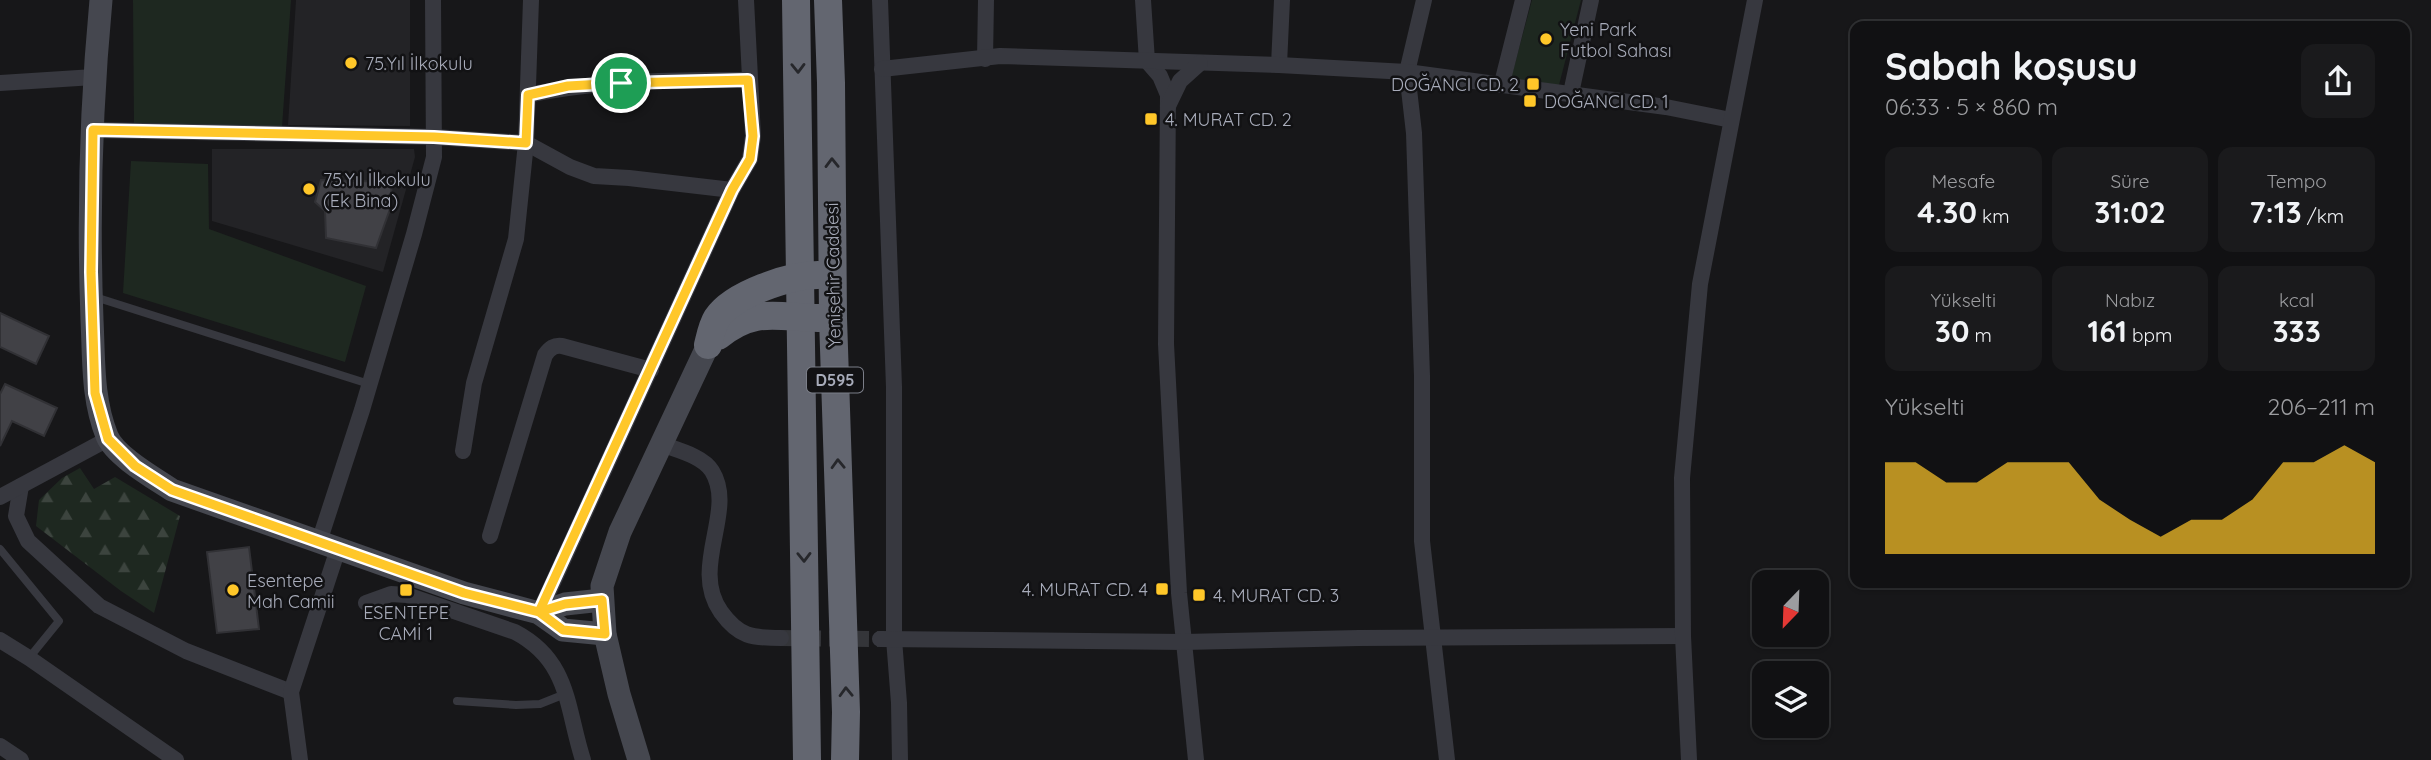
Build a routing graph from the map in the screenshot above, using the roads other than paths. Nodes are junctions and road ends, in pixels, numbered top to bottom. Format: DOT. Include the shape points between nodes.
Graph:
graph roads {
  1 [pos="101,0"];
  2 [pos="433,0"];
  3 [pos="531,0"];
  4 [pos="746,0"];
  5 [pos="796,0"];
  6 [pos="828,0"];
  7 [pos="880,0"];
  8 [pos="986,0"];
  9 [pos="1143,0"];
  10 [pos="1282,0"];
  11 [pos="1424,0"];
  12 [pos="1523,0"];
  13 [pos="1591,0"];
  14 [pos="1755,0"];
  15 [pos="985,59"];
  16 [pos="1147,61"];
  17 [pos="1200,63"];
  18 [pos="1279,65"];
  19 [pos="882,69"];
  20 [pos="1408,72"];
  21 [pos="94,76"];
  22 [pos="748,80"];
  23 [pos="0,83"];
  24 [pos="1502,83"];
  25 [pos="1571,93"];
  26 [pos="528,95"];
  27 [pos="1168,106"];
  28 [pos="1731,120"];
  29 [pos="93,130"];
  30 [pos="434,137"];
  31 [pos="526,143"];
  32 [pos="732,190"];
  33 [pos="800,275"];
  34 [pos="833,275"];
  35 [pos="92,296"];
  36 [pos="800,317"];
  37 [pos="833,318"];
  38 [pos="708,345"];
  39 [pos="652,370"];
  40 [pos="369,384"];
  41 [pos="108,439"];
  42 [pos="661,444"];
  43 [pos="463,451"];
  44 [pos="21,486"];
  45 [pos="0,497"];
  46 [pos="490,536"];
  47 [pos="329,546"];
  48 [pos="0,549"];
  49 [pos="602,600"];
  50 [pos="366,603"];
  51 [pos="539,612"];
  52 [pos="605,634"];
  53 [pos="1683,635"];
  54 [pos="1432,637"];
  55 [pos="781,638"];
  56 [pos="887,639"];
  57 [pos="0,640"];
  58 [pos="1184,642"];
  59 [pos="30,658"];
  60 [pos="292,692"];
  61 [pos="565,694"];
  62 [pos="457,701"];
  63 [pos="0,746"];
  64 [pos="20,760"];
  65 [pos="176,760"];
  66 [pos="300,760"];
  67 [pos="583,760"];
  68 [pos="639,760"];
  69 [pos="807,760"];
  70 [pos="845,760"];
  71 [pos="900,760"];
  72 [pos="1196,760"];
  73 [pos="1447,760"];
  74 [pos="1689,760"];
  1 -- 21 [label="street"];
  2 -- 30 [label="street"];
  3 -- 26 [label="street"];
  4 -- 22 [label="street"];
  5 -- 33 [label="highway, Yenişehir Caddesi / D595, one-way"];
  34 -- 6 [label="highway, Yenişehir Caddesi / D595, one-way"];
  7 -- 19 [label="street"];
  8 -- 15 [label="street"];
  9 -- 16 [label="street"];
  10 -- 18 [label="street"];
  11 -- 20 [label="street"];
  12 -- 24 [label="street"];
  13 -- 25 [label="street"];
  14 -- 28 [label="street"];
  15 -- 16 [label="street"];
  15 -- 19 [label="street"];
  16 -- 17 [label="street"];
  16 -- 27 [label="street" via="1160,76"];
  17 -- 18 [label="street"];
  17 -- 27 [label="street" via="1180,81"];
  18 -- 20 [label="street"];
  19 -- 56 [label="street" via="894,387"];
  20 -- 24 [label="street"];
  20 -- 54 [label="street" via="1422,362 1422,541"];
  21 -- 23 [label="street"];
  21 -- 29 [label="street"];
  22 -- 26 [label="street" via="568,86"];
  22 -- 32 [label="street" via="753,136 750,159"];
  24 -- 25 [label="street"];
  25 -- 28 [label="street"];
  26 -- 31 [label="street"];
  27 -- 58 [label="street" via="1166,344"];
  28 -- 53 [label="street" via="1700,284 1682,478"];
  29 -- 30 [label="street"];
  29 -- 35 [label="street"];
  30 -- 31 [label="street"];
  30 -- 40 [label="street" via="414,234"];
  31 -- 32 [label="street" via="594,176"];
  31 -- 43 [label="street" via="516,239 474,383"];
  32 -- 39 [label="street"];
  33 -- 34 [label="highway"];
  33 -- 36 [label="highway, Yenişehir Caddesi / D595"];
  33 -- 38 [label="highway" via="757,290 730,306 717,318"];
  34 -- 37 [label="highway, Yenişehir Caddesi / D595"];
  35 -- 40 [label="lane"];
  35 -- 41 [label="street" via="95,393"];
  36 -- 37 [label="highway"];
  36 -- 38 [label="highway" via="743,318"];
  36 -- 69 [label="highway, Yenişehir Caddesi / D595, one-way"];
  70 -- 37 [label="highway, Yenişehir Caddesi / D595, one-way"];
  38 -- 42 [label="street"];
  39 -- 46 [label="street" via="562,345 550,349"];
  39 -- 51 [label="street"];
  40 -- 47 [label="street"];
  41 -- 44 [label="street"];
  41 -- 47 [label="street" via="135,466 172,490"];
  42 -- 49 [label="street" via="620,532 602,586"];
  42 -- 55 [label="street" via="698,459 711,469 718,483 709,571 716,605 741,633"];
  44 -- 45 [label="street"];
  44 -- 60 [label="street" via="16,516 28,541 99,606 186,651"];
  47 -- 51 [label="street" via="464,593"];
  47 -- 60 [label="street"];
  48 -- 59 [label="lane" via="59,621"];
  49 -- 51 [label="street"];
  49 -- 52 [label="street"];
  50 -- 61 [label="street" via="391,594 407,595 515,632 545,653 561,677"];
  51 -- 52 [label="street" via="563,630"];
  52 -- 68 [label="street"];
  53 -- 54 [label="street"];
  53 -- 74 [label="street"];
  54 -- 58 [label="street"];
  54 -- 73 [label="street"];
  56 -- 58 [label="street"];
  56 -- 71 [label="street"];
  57 -- 59 [label="street"];
  58 -- 72 [label="street"];
  59 -- 65 [label="street"];
  60 -- 66 [label="street"];
  61 -- 62 [label="lane" via="540,704"];
  61 -- 67 [label="street"];
  63 -- 64 [label="street"];
}
